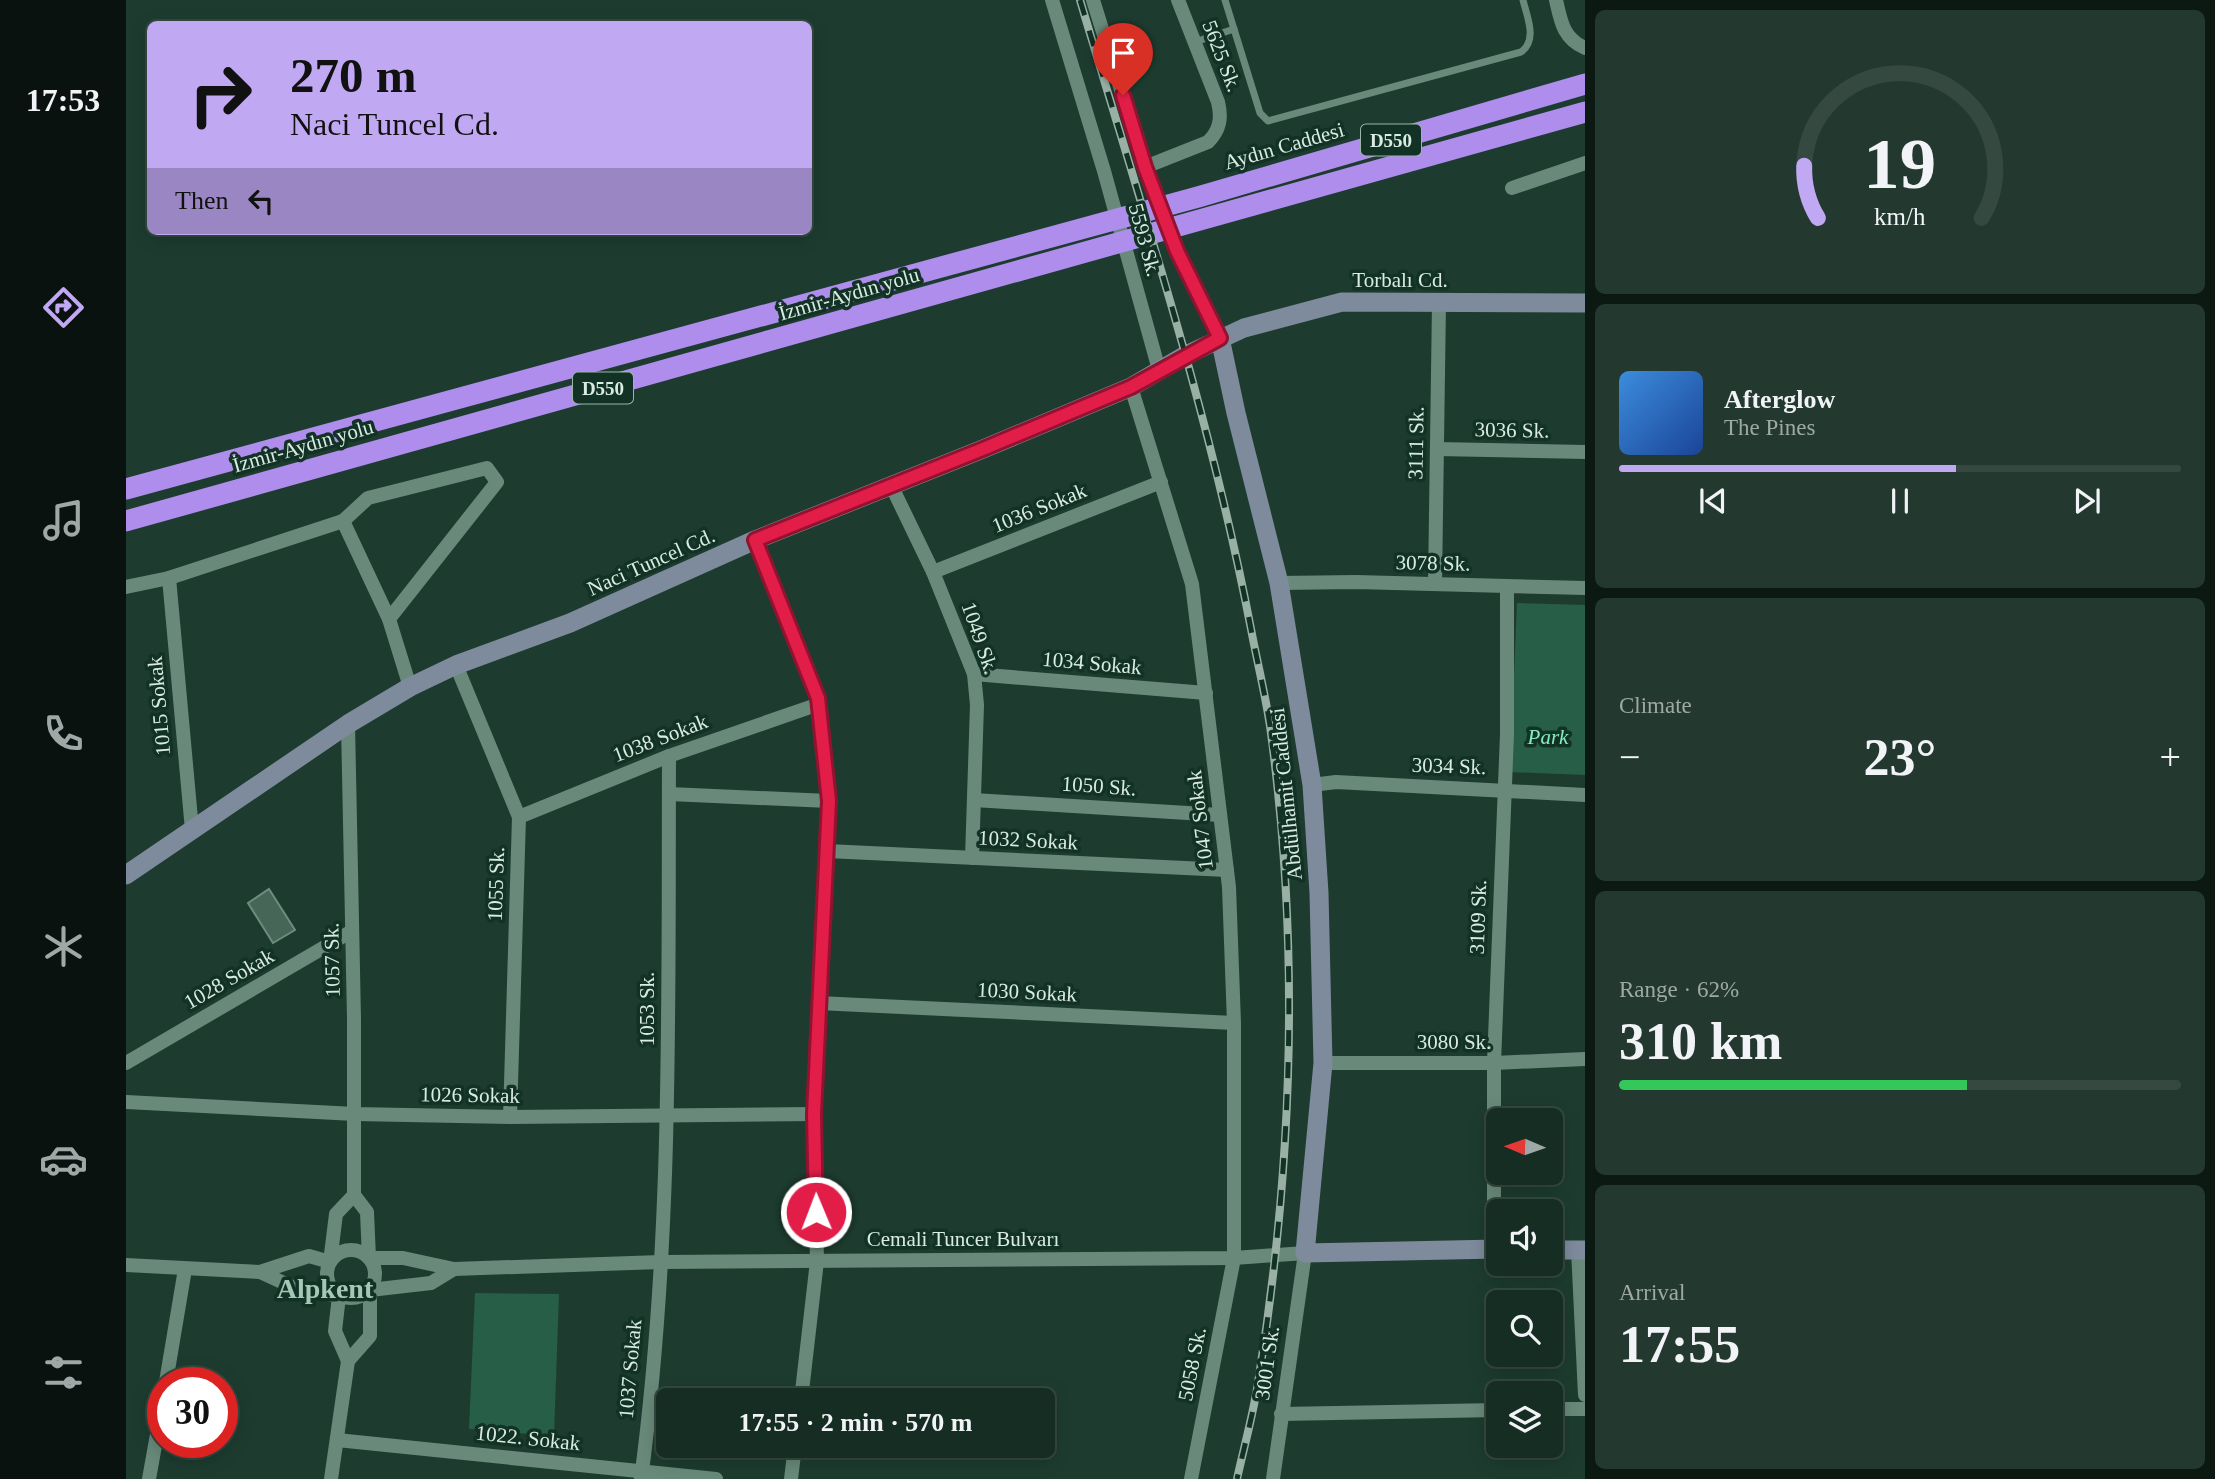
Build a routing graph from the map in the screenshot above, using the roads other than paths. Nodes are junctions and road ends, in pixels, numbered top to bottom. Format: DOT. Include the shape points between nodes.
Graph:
graph roads {
  1 [pos="1052,0"];
  2 [pos="1093,0"];
  3 [pos="1178,0"];
  4 [pos="1225,0"];
  5 [pos="1523,0"];
  6 [pos="1556,0"];
  7 [pos="1234,29"];
  8 [pos="1195,43"];
  9 [pos="1585,48"];
  10 [pos="1585,84"];
  11 [pos="1585,112"];
  12 [pos="1585,163"];
  13 [pos="1145,167"];
  14 [pos="1511,188"];
  15 [pos="1198,197"];
  16 [pos="1439,302"];
  17 [pos="1585,303"];
  18 [pos="1220,338"];
  19 [pos="1159,370"];
  20 [pos="1131,387"];
  21 [pos="1437,449"];
  22 [pos="1585,452"];
  23 [pos="1161,482"];
  24 [pos="891,485"];
  25 [pos="126,489"];
  26 [pos="126,521"];
  27 [pos="343,521"];
  28 [pos="755,540"];
  29 [pos="933,572"];
  30 [pos="169,578"];
  31 [pos="1279,583"];
  32 [pos="1435,584"];
  33 [pos="1507,586"];
  34 [pos="126,587"];
  35 [pos="1585,588"];
  36 [pos="389,619"];
  37 [pos="456,665"];
  38 [pos="974,674"];
  39 [pos="411,687"];
  40 [pos="1206,693"];
  41 [pos="818,704"];
  42 [pos="348,724"];
  43 [pos="669,756"];
  44 [pos="1312,785"];
  45 [pos="1504,789"];
  46 [pos="669,794"];
  47 [pos="1585,795"];
  48 [pos="974,800"];
  49 [pos="829,801"];
  50 [pos="1220,815"];
  51 [pos="519,817"];
  52 [pos="192,830"];
  53 [pos="827,851"];
  54 [pos="972,858"];
  55 [pos="1227,870"];
  56 [pos="126,875"];
  57 [pos="352,931"];
  58 [pos="818,1003"];
  59 [pos="1234,1023"];
  60 [pos="1585,1059"];
  61 [pos="126,1063"];
  62 [pos="1323,1063"];
  63 [pos="1494,1063"];
  64 [pos="126,1102"];
  65 [pos="355,1114"];
  66 [pos="814,1114"];
  67 [pos="668,1115"];
  68 [pos="510,1117"];
  69 [pos="354,1195"];
  70 [pos="1495,1199"];
  71 [pos="1486,1249"];
  72 [pos="1563,1250"];
  73 [pos="1582,1250"];
  74 [pos="1305,1253"];
  75 [pos="369,1258"];
  76 [pos="1234,1258"];
  77 [pos="817,1261"];
  78 [pos="330,1262"];
  79 [pos="661,1262"];
  80 [pos="126,1265"];
  81 [pos="185,1269"];
  82 [pos="454,1269"];
  83 [pos="260,1272"];
  84 [pos="370,1290"];
  85 [pos="339,1296"];
  86 [pos="348,1361"];
  87 [pos="169,1367"];
  88 [pos="802,1388"];
  89 [pos="1585,1395"];
  90 [pos="1563,1409"];
  91 [pos="1585,1409"];
  92 [pos="1486,1410"];
  93 [pos="1281,1414"];
  94 [pos="337,1440"];
  95 [pos="153,1458"];
  96 [pos="794,1458"];
  97 [pos="641,1475"];
  98 [pos="149,1479"];
  99 [pos="331,1479"];
  100 [pos="716,1479"];
  101 [pos="791,1479"];
  102 [pos="1191,1479"];
  103 [pos="1273,1479"];
  1 -- 19 [label="street, 5593 Sk."];
  2 -- 13 [label="street"];
  3 -- 8 [label="street, 5625 Sk."];
  4 -- 7 [label="lane"];
  5 -- 7 [label="lane" via="1531,37 1521,52 1273,121 1260,113"];
  6 -- 9 [label="street" via="1563,29"];
  7 -- 8 [label="lane"];
  8 -- 13 [label="street, 5625 Sk." via="1218,102 1219,128 1208,142"];
  10 -- 15 [label="highway, Aydın Caddesi / D550"];
  11 -- 26 [label="highway, İzmir-Aydın yolu / D550"];
  12 -- 14 [label="street"];
  13 -- 18 [label="street" via="1177,251"];
  15 -- 25 [label="highway, İzmir-Aydın yolu / D550"];
  16 -- 17 [label="main road, Torbalı Cd."];
  16 -- 18 [label="main road, Torbalı Cd." via="1342,302"];
  16 -- 21 [label="street, 3111 Sk."];
  18 -- 19 [label="main road, Naci Tuncel Cd."];
  18 -- 31 [label="main road, Abdülhamit Caddesi"];
  19 -- 20 [label="main road, Naci Tuncel Cd."];
  20 -- 23 [label="street, 1047 Sokak"];
  20 -- 24 [label="main road, Naci Tuncel Cd."];
  21 -- 22 [label="street, 3036 Sk."];
  21 -- 32 [label="street, 3111 Sk."];
  23 -- 29 [label="street, 1036 Sokak"];
  23 -- 40 [label="street, 1047 Sokak" via="1192,584"];
  24 -- 28 [label="main road, Naci Tuncel Cd."];
  24 -- 29 [label="street, 1049 Sk."];
  27 -- 30 [label="street"];
  27 -- 36 [label="street"];
  27 -- 36 [label="street" via="368,498 431,481 487,468 497,482"];
  28 -- 37 [label="main road, Naci Tuncel Cd." via="570,623"];
  28 -- 41 [label="street"];
  29 -- 38 [label="street, 1049 Sk."];
  30 -- 34 [label="street"];
  30 -- 52 [label="street, 1015 Sokak"];
  31 -- 32 [label="street, 3078 Sk."];
  31 -- 44 [label="main road, Abdülhamit Caddesi"];
  32 -- 33 [label="street, 3078 Sk."];
  33 -- 35 [label="street, 3078 Sk."];
  33 -- 45 [label="street, 3109 Sk."];
  36 -- 39 [label="street"];
  37 -- 39 [label="main road, Naci Tuncel Cd."];
  37 -- 51 [label="street, 1055 Sk."];
  38 -- 40 [label="street, 1034 Sokak"];
  38 -- 48 [label="street, 1049 Sk."];
  39 -- 42 [label="main road, Naci Tuncel Cd."];
  40 -- 50 [label="street, 1047 Sokak"];
  41 -- 43 [label="street, 1038 Sokak"];
  41 -- 49 [label="street"];
  42 -- 52 [label="main road, Naci Tuncel Cd."];
  42 -- 57 [label="street, 1057 Sk."];
  43 -- 46 [label="street, 1053 Sk."];
  43 -- 51 [label="street, 1038 Sokak"];
  44 -- 45 [label="street, 3034 Sk."];
  44 -- 62 [label="main road, Abdülhamit Caddesi"];
  45 -- 47 [label="street, 3034 Sk."];
  45 -- 63 [label="street, 3109 Sk."];
  46 -- 49 [label="street"];
  46 -- 67 [label="street, 1053 Sk."];
  48 -- 50 [label="street, 1050 Sk."];
  48 -- 54 [label="street, 1049 Sk."];
  49 -- 53 [label="street"];
  50 -- 55 [label="street, 1047 Sokak"];
  51 -- 68 [label="street, 1055 Sk."];
  52 -- 56 [label="main road, Naci Tuncel Cd."];
  53 -- 54 [label="street, 1032 Sokak"];
  53 -- 58 [label="street"];
  54 -- 55 [label="street, 1032 Sokak"];
  55 -- 59 [label="street, 1047 Sokak"];
  57 -- 61 [label="street, 1028 Sokak"];
  57 -- 65 [label="street, 1057 Sk."];
  58 -- 59 [label="street, 1030 Sokak"];
  58 -- 66 [label="street"];
  59 -- 76 [label="street, 1047 Sokak"];
  60 -- 63 [label="street, 3080 Sk."];
  62 -- 63 [label="street, 3080 Sk."];
  62 -- 74 [label="main road, Abdülhamit Caddesi"];
  63 -- 70 [label="street, 3109 Sk."];
  64 -- 65 [label="street, 1026 Sokak"];
  65 -- 68 [label="street, 1026 Sokak"];
  65 -- 69 [label="street, 1057 Sk."];
  66 -- 67 [label="street, 1026 Sokak"];
  66 -- 77 [label="street"];
  67 -- 68 [label="street, 1026 Sokak"];
  67 -- 79 [label="street, 1053 Sk."];
  69 -- 75 [label="street" via="367,1212"];
  69 -- 78 [label="street" via="336,1214"];
  71 -- 74 [label="main road"];
  72 -- 73 [label="main road"];
  73 -- 89 [label="street"];
  74 -- 76 [label="street, Cemali Tuncer Bulvarı"];
  74 -- 93 [label="street, 3001 Sk."];
  75 -- 78 [label="street" via="349,1250"];
  75 -- 82 [label="street" via="403,1258"];
  75 -- 84 [label="street" via="375,1274"];
  76 -- 77 [label="street, Cemali Tuncer Bulvarı"];
  76 -- 102 [label="street, 5058 Sk."];
  77 -- 79 [label="street, Cemali Tuncer Bulvarı"];
  77 -- 88 [label="street"];
  78 -- 83 [label="street" via="309,1255"];
  78 -- 85 [label="street" via="329,1284"];
  79 -- 82 [label="street, Cemali Tuncer Bulvarı"];
  79 -- 97 [label="street, 1037 Sokak"];
  80 -- 81 [label="street"];
  81 -- 83 [label="street"];
  81 -- 87 [label="street"];
  82 -- 84 [label="street" via="430,1283"];
  83 -- 85 [label="street" via="297,1289"];
  84 -- 85 [label="street" via="356,1298"];
  84 -- 86 [label="street" via="370,1336"];
  85 -- 86 [label="street" via="335,1331"];
  86 -- 94 [label="street"];
  90 -- 91 [label="street"];
  92 -- 93 [label="street"];
  93 -- 103 [label="street, 3001 Sk."];
  94 -- 97 [label="street, 1022. Sokak"];
  94 -- 99 [label="street"];
  95 -- 98 [label="street"];
  96 -- 101 [label="street"];
  97 -- 100 [label="street, 1022. Sokak"];
}
